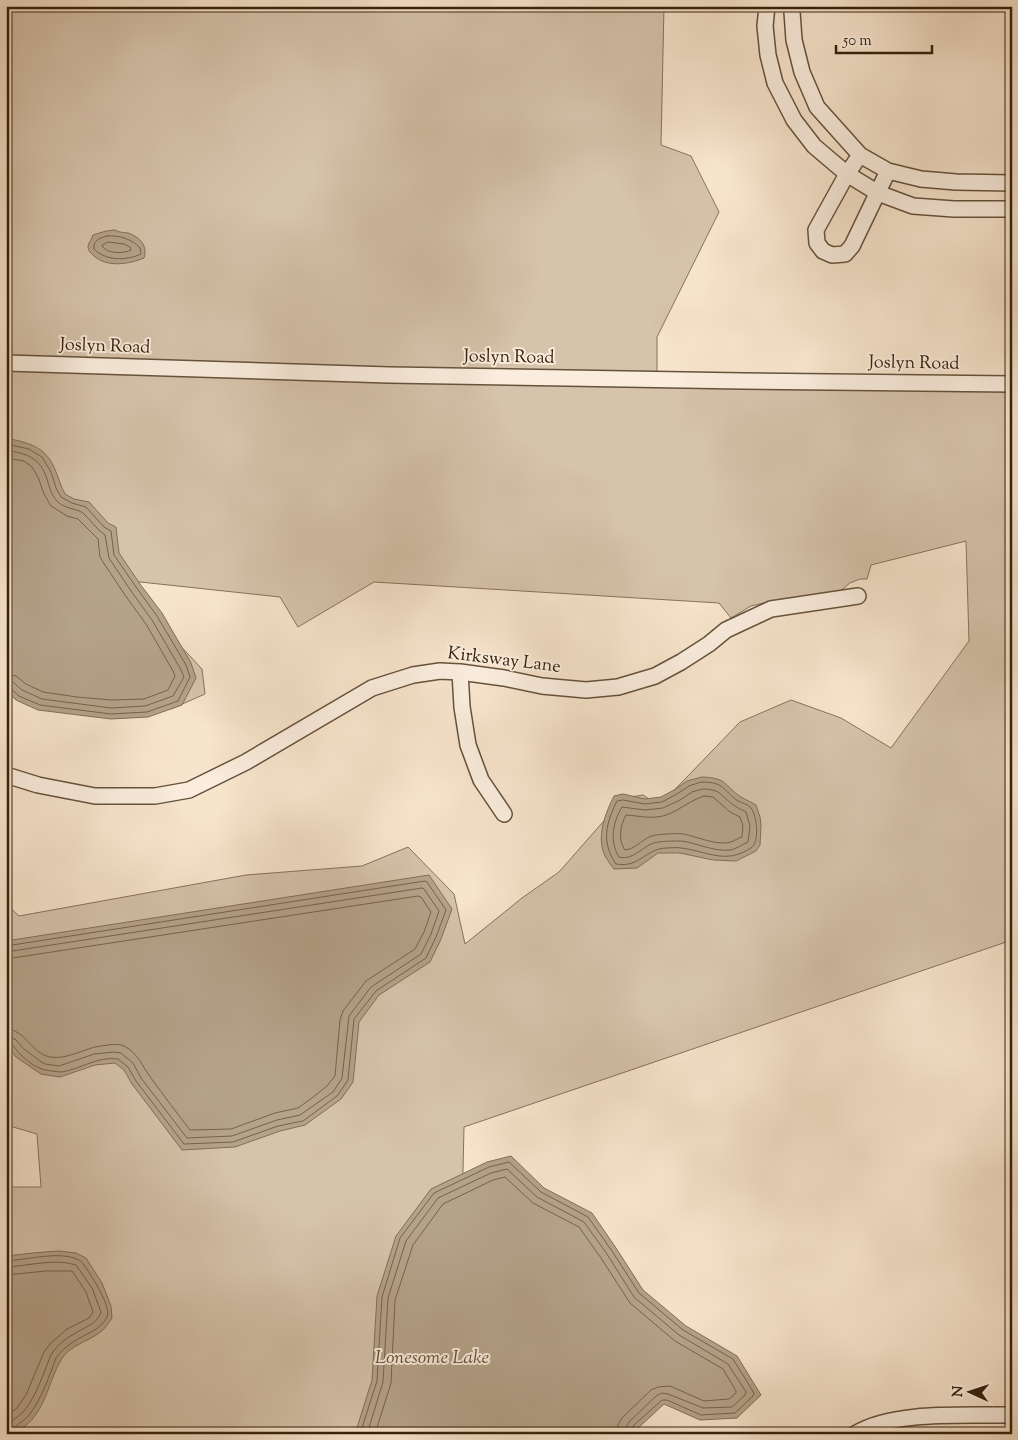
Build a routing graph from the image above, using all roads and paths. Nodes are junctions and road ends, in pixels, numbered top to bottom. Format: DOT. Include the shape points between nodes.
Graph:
graph roads {
  1 [pos="767,6"];
  2 [pos="792,6"];
  3 [pos="860,155"];
  4 [pos="888,172"];
  5 [pos="846,174"];
  6 [pos="1012,183"];
  7 [pos="878,194"];
  8 [pos="1012,209"];
  9 [pos="6,363"];
  10 [pos="1012,384"];
  11 [pos="858,596"];
  12 [pos="460,672"];
  13 [pos="6,774"];
  14 [pos="504,814"];
  15 [pos="1012,1415"];
  16 [pos="855,1434"];
  1 -- 5 [label="street" via="765,26 774,83 794,120 814,146"];
  2 -- 3 [label="street" via="794,40 802,72 817,106"];
  3 -- 4 [label="street"];
  3 -- 5 [label="street"];
  4 -- 6 [label="street" via="921,179"];
  4 -- 7 [label="street"];
  5 -- 7 [label="street"];
  5 -- 7 [label="street" via="816,230 817,243 823,251 832,255 845,254"];
  7 -- 8 [label="street" via="913,206"];
  9 -- 10 [label="street, Joslyn Road" via="389,375"];
  11 -- 12 [label="street, Kirksway Lane" via="771,609 726,630 709,644 655,676 618,687 586,690 542,686"];
  12 -- 13 [label="street, Kirksway Lane" via="413,675 372,688 246,762 189,790 155,796 95,796 38,785"];
  12 -- 14 [label="street" via="468,745 481,780"];
  15 -- 16 [label="street" via="917,1417 889,1421"];
}
